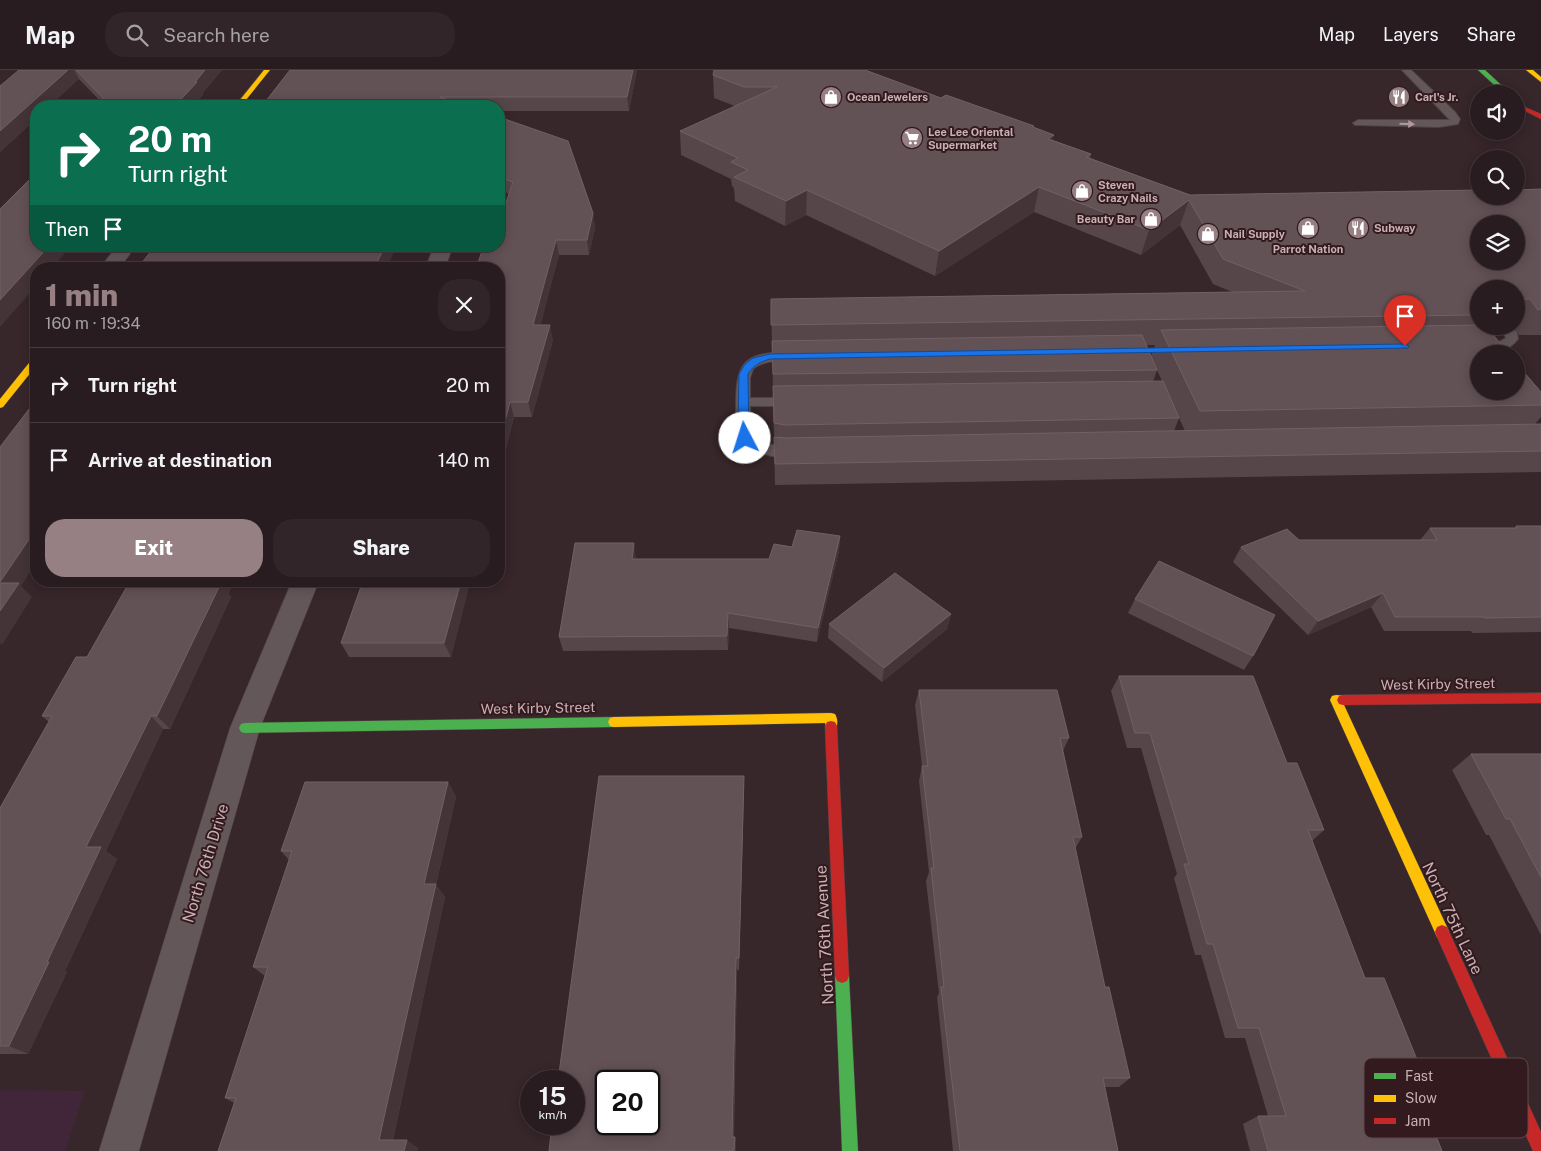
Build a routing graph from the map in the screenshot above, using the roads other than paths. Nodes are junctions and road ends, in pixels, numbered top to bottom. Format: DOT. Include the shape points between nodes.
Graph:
graph roads {
  1 [pos="267,70"];
  2 [pos="1406,70"];
  3 [pos="1481,70"];
  4 [pos="1530,70"];
  5 [pos="1541,80"];
  6 [pos="1498,85"];
  7 [pos="243,100"];
  8 [pos="1525,109"];
  9 [pos="1541,117"];
  10 [pos="1358,123"];
  11 [pos="122,252"];
  12 [pos="114,262"];
  13 [pos="1511,335"];
  14 [pos="1504,345"];
  15 [pos="802,355"];
  16 [pos="30,368"];
  17 [pos="813,401"];
  18 [pos="743,402"];
  19 [pos="0,405"];
  20 [pos="805,452"];
  21 [pos="304,587"];
  22 [pos="1541,698"];
  23 [pos="1336,700"];
  24 [pos="831,718"];
  25 [pos="245,728"];
  26 [pos="1499,1058"];
  27 [pos="1528,1121"];
  28 [pos="1541,1150"];
  29 [pos="119,1151"];
  30 [pos="850,1151"];
  1 -- 7 [label="street"];
  10 -- 2 [label="lane, one-way" via="1455,122 1452,114"];
  3 -- 6 [label="street"];
  4 -- 5 [label="street"];
  8 -- 9 [label="street"];
  11 -- 12 [label="street"];
  13 -- 14 [label="lane" via="1512,339"];
  15 -- 18 [label="lane" via="770,357 756,360 748,366 744,374"];
  16 -- 19 [label="street"];
  17 -- 18 [label="lane"];
  18 -- 20 [label="lane" via="745,438 756,447 771,452"];
  21 -- 25 [label="street, North 76th Drive"];
  22 -- 23 [label="street, West Kirby Street"];
  23 -- 26 [label="street, North 75th Lane"];
  24 -- 25 [label="street, West Kirby Street"];
  24 -- 30 [label="street, North 76th Avenue"];
  25 -- 29 [label="street, North 76th Drive"];
  27 -- 28 [label="street, North 75th Lane"];
}
